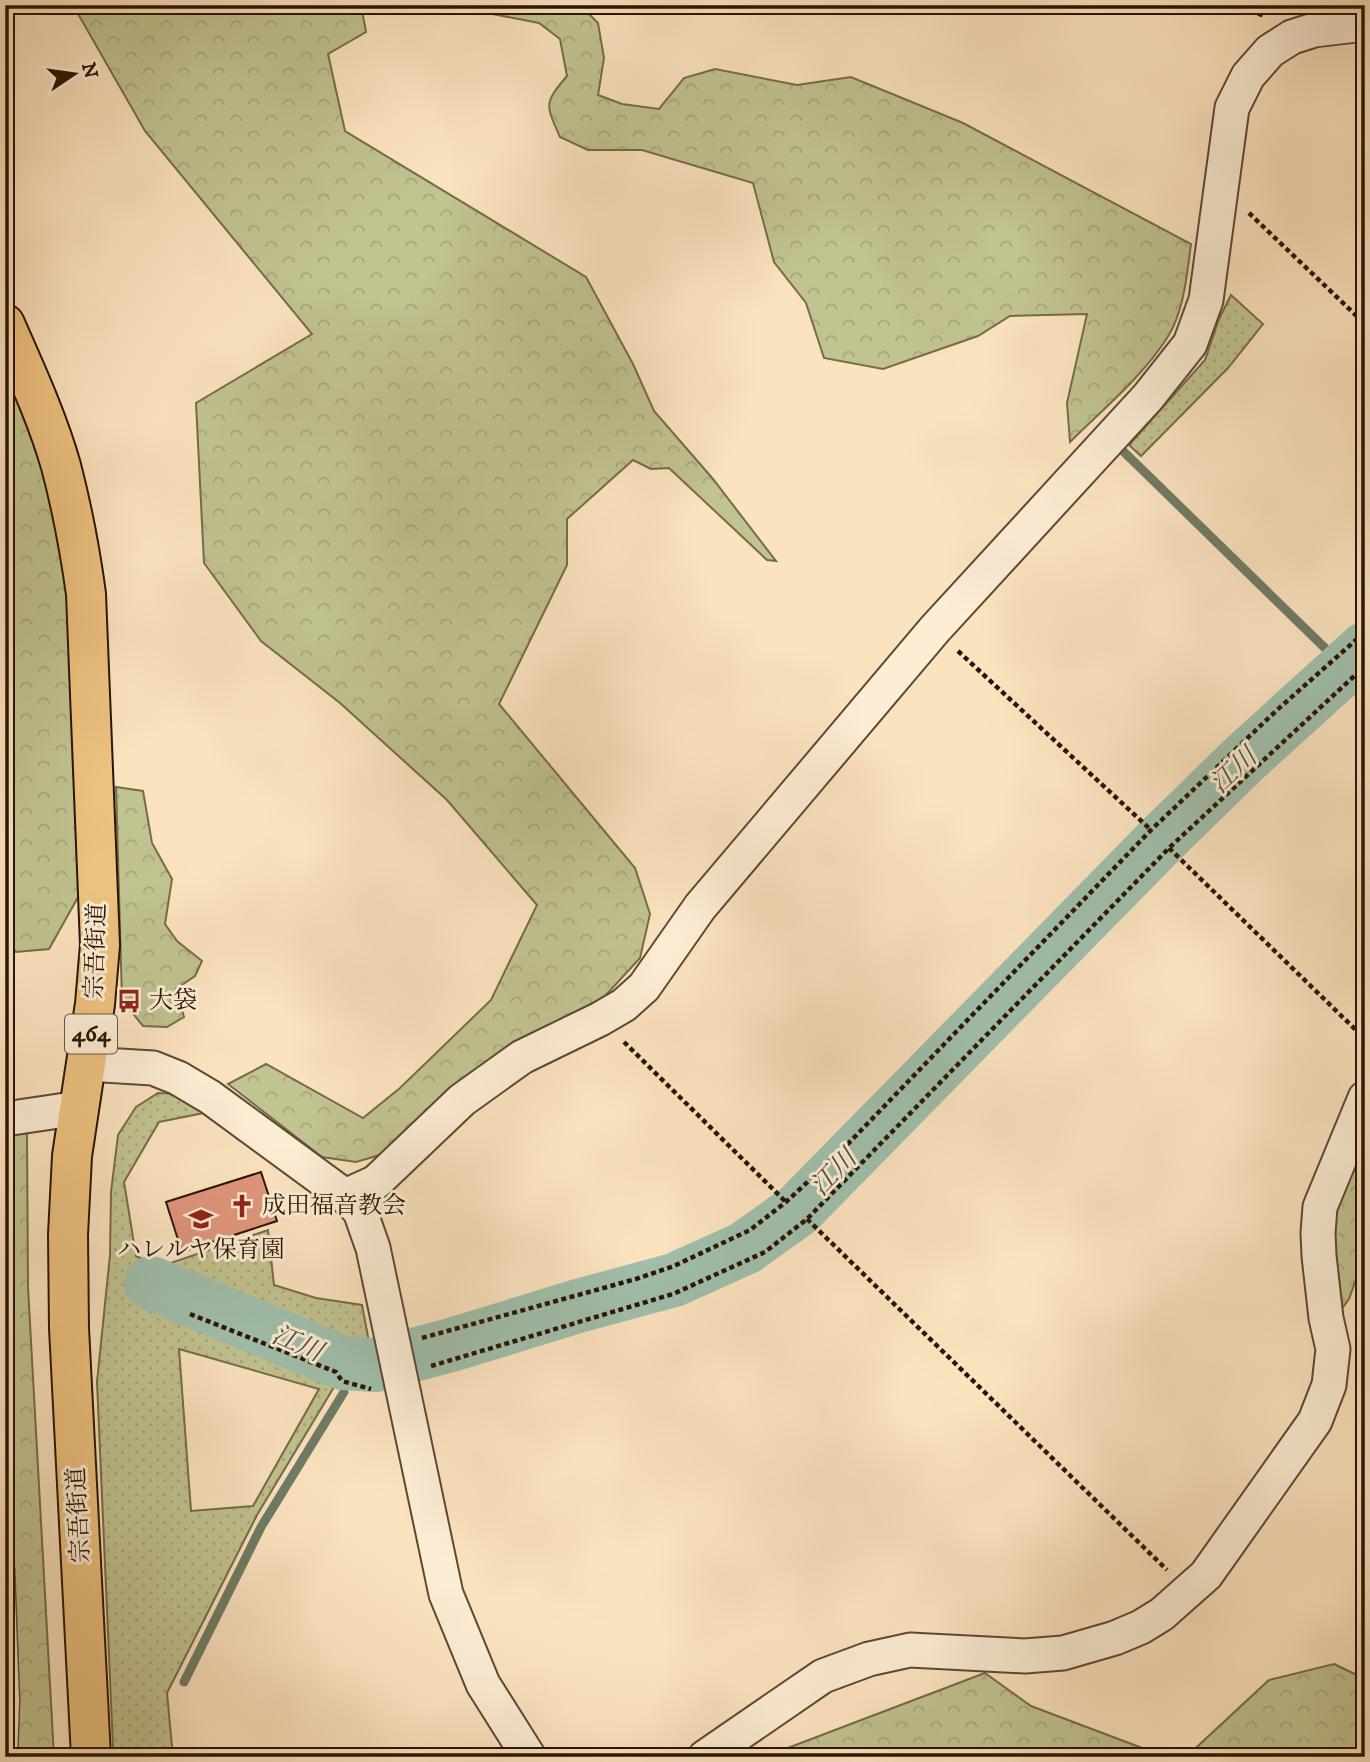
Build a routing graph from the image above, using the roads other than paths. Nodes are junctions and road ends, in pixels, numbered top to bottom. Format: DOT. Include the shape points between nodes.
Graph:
graph roads {
  1 [pos="1365,24"];
  2 [pos="5,324"];
  3 [pos="87,1063"];
  4 [pos="1365,1098"];
  5 [pos="79,1108"];
  6 [pos="5,1119"];
  7 [pos="345,1196"];
  8 [pos="5,1569"];
  9 [pos="93,1756"];
  10 [pos="8,1757"];
  11 [pos="528,1757"];
  12 [pos="705,1757"];
  1 -- 7 [label="street" via="1292,37 1269,51 1248,76 1232,108 1206,300 1190,344 1148,397 934,629 700,907 644,987 600,1019 522,1057 462,1100 376,1182"];
  2 -- 3 [label="highway, 宗吾街道 / 464" via="61,465 86,594 100,945"];
  3 -- 5 [label="highway, 宗吾街道 / 464"];
  3 -- 7 [label="street" via="153,1068 178,1078"];
  4 -- 12 [label="street" via="1320,1207 1320,1256 1333,1349 1329,1385 1315,1421 1206,1575 1163,1614 1141,1627 1063,1653 1026,1656 910,1650 824,1675"];
  5 -- 6 [label="street"];
  5 -- 9 [label="highway, 宗吾街道 / 464" via="68,1235 69,1328"];
  7 -- 11 [label="street" via="360,1211 373,1248 404,1365 446,1594 483,1684"];
  8 -- 10 [label="lane"];
}
